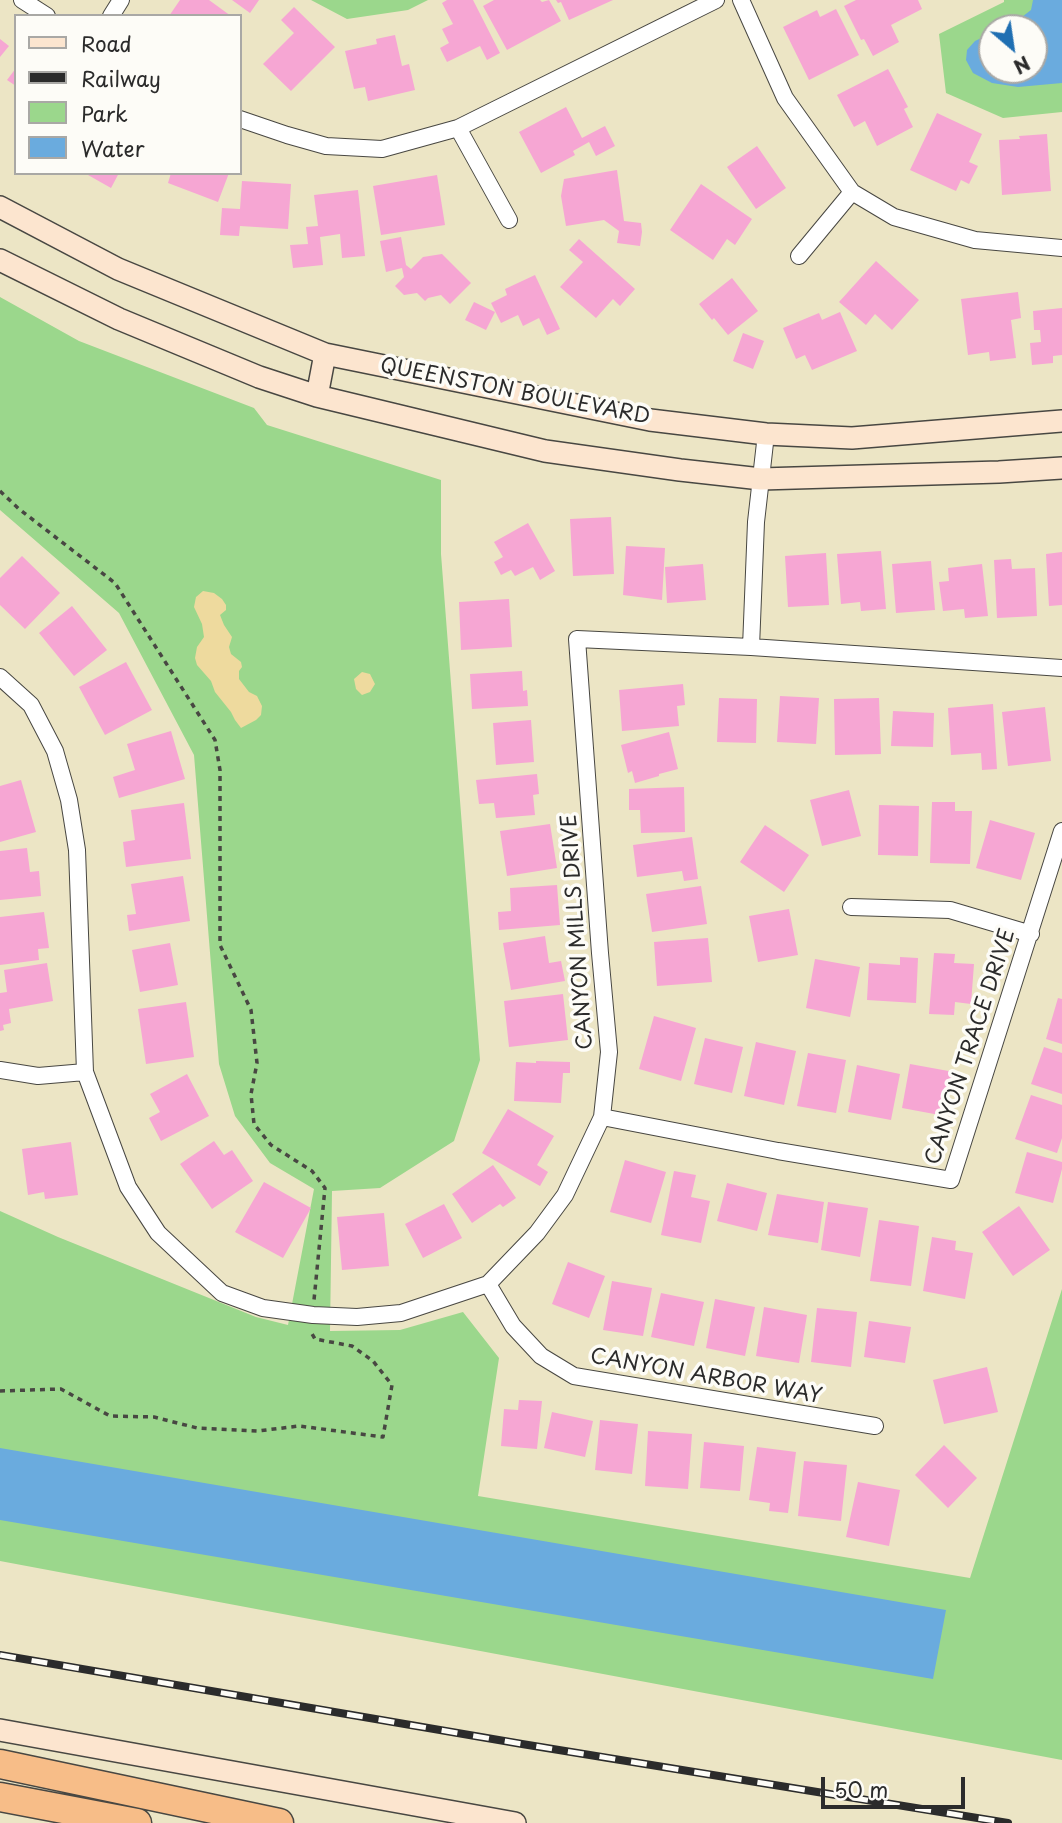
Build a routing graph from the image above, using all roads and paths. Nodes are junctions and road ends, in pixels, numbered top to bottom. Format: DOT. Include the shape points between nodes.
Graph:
graph roads {
  1 [pos="22,0"];
  2 [pos="716,0"];
  3 [pos="740,0"];
  4 [pos="44,14"];
  5 [pos="242,120"];
  6 [pos="458,128"];
  7 [pos="852,192"];
  8 [pos="0,207"];
  9 [pos="509,220"];
  10 [pos="1062,248"];
  11 [pos="799,256"];
  12 [pos="0,260"];
  13 [pos="325,354"];
  14 [pos="317,396"];
  15 [pos="1062,421"];
  16 [pos="766,434"];
  17 [pos="1062,468"];
  18 [pos="761,479"];
  19 [pos="0,491"];
  20 [pos="751,647"];
  21 [pos="1062,668"];
  22 [pos="0,677"];
  23 [pos="1062,831"];
  24 [pos="851,906"];
  25 [pos="1031,933"];
  26 [pos="0,1070"];
  27 [pos="85,1072"];
  28 [pos="603,1117"];
  29 [pos="488,1284"];
  30 [pos="313,1315"];
  31 [pos="0,1391"];
  32 [pos="875,1426"];
  33 [pos="0,1731"];
  34 [pos="0,1764"];
  35 [pos="0,1797"];
  36 [pos="137,1823"];
  37 [pos="279,1823"];
  38 [pos="515,1823"];
  1 -- 4 [label="street"];
  2 -- 6 [label="street"];
  3 -- 7 [label="street" via="785,97"];
  5 -- 6 [label="street" via="326,146 382,149"];
  6 -- 9 [label="street"];
  7 -- 10 [label="street" via="894,217 975,240"];
  7 -- 11 [label="street"];
  8 -- 13 [label="main road, QUEENSTON BOULEVARD" via="118,269"];
  12 -- 14 [label="main road, QUEENSTON BOULEVARD" via="119,319"];
  13 -- 14 [label="main road"];
  13 -- 16 [label="main road, QUEENSTON BOULEVARD" via="650,420"];
  14 -- 18 [label="main road, QUEENSTON BOULEVARD" via="545,451"];
  15 -- 16 [label="main road, QUEENSTON BOULEVARD" via="852,438"];
  16 -- 18 [label="street"];
  17 -- 18 [label="main road, QUEENSTON BOULEVARD"];
  18 -- 20 [label="street"];
  19 -- 30 [label="path" via="115,583 215,740 220,770 220,945 251,1010 257,1063 251,1094 254,1124 271,1145 312,1171 325,1188"];
  20 -- 21 [label="street"];
  20 -- 28 [label="street, CANYON MILLS DRIVE" via="577,639 609,1052"];
  22 -- 27 [label="street, CANYON MILLS DRIVE" via="31,705 55,751 69,800 77,850"];
  23 -- 25 [label="street, CANYON TRACE DRIVE"];
  24 -- 25 [label="street" via="950,910"];
  25 -- 28 [label="street, CANYON TRACE DRIVE" via="951,1180"];
  26 -- 27 [label="street" via="38,1076"];
  27 -- 30 [label="street, CANYON MILLS DRIVE" via="128,1187 158,1233 222,1293 263,1308"];
  28 -- 29 [label="street, CANYON MILLS DRIVE" via="565,1195 537,1233"];
  29 -- 30 [label="street, CANYON MILLS DRIVE" via="401,1313"];
  29 -- 32 [label="street, CANYON ARBOR WAY" via="513,1326 541,1356 574,1376"];
  30 -- 31 [label="path" via="315,1339 352,1346 373,1361 392,1385 383,1437 299,1426 258,1431 197,1428 154,1417 110,1416 61,1389"];
  33 -- 38 [label="main road"];
  34 -- 37 [label="highway"];
  35 -- 36 [label="highway"];
}
